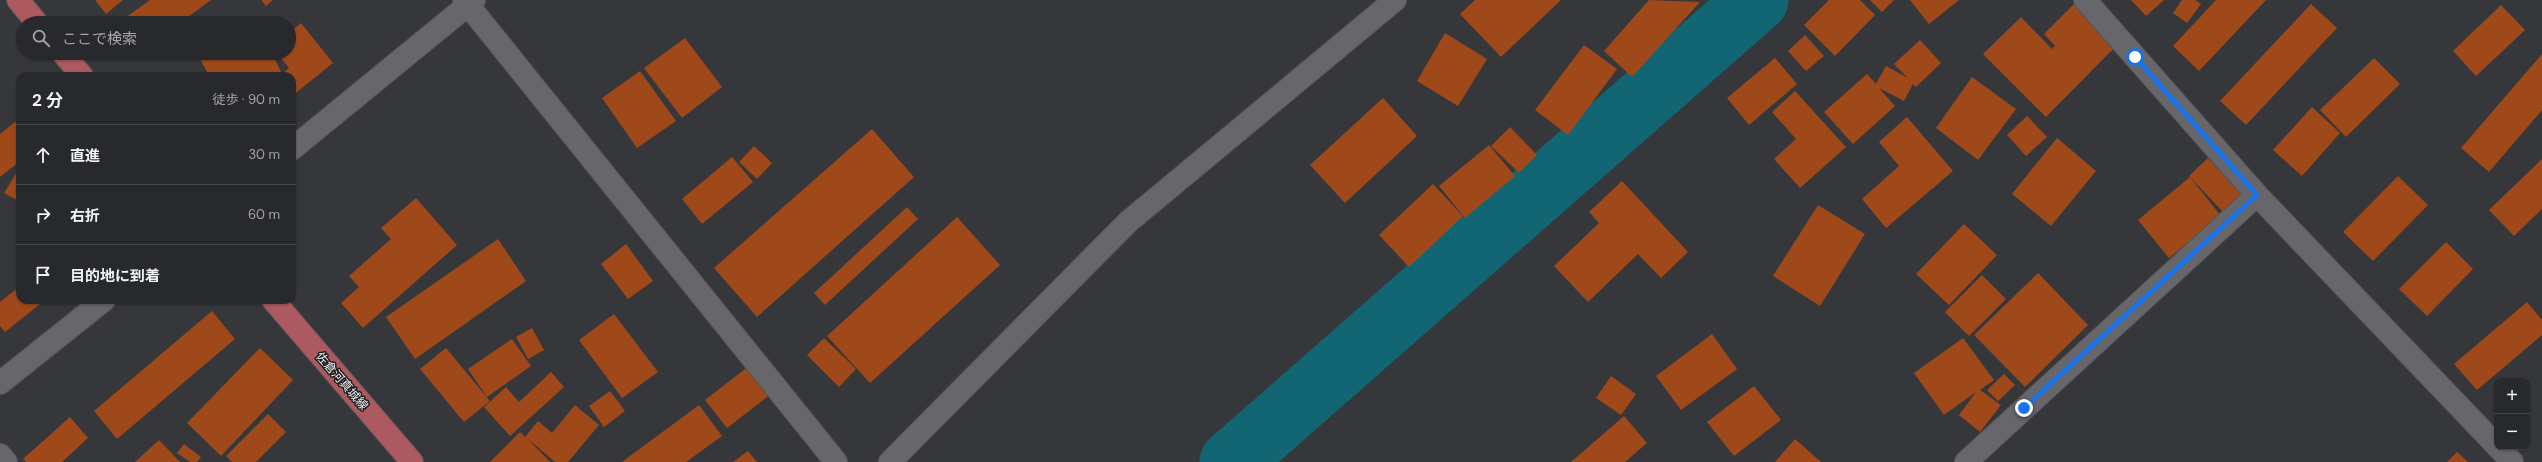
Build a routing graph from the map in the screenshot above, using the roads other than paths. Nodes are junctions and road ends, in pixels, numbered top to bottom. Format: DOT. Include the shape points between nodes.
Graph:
graph roads {
  1 [pos="18,0"];
  2 [pos="1395,0"];
  3 [pos="2085,0"];
  4 [pos="469,2"];
  5 [pos="31,16"];
  6 [pos="69,60"];
  7 [pos="79,72"];
  8 [pos="296,145"];
  9 [pos="2257,195"];
  10 [pos="99,304"];
  11 [pos="276,304"];
  12 [pos="0,383"];
  13 [pos="2494,442"];
  14 [pos="2502,450"];
  15 [pos="0,455"];
  16 [pos="6,462"];
  17 [pos="412,462"];
  18 [pos="836,462"];
  19 [pos="890,462"];
  20 [pos="1966,462"];
  21 [pos="2512,462"];
  1 -- 5 [label="main road"];
  2 -- 19 [label="street" via="1128,222"];
  3 -- 9 [label="street"];
  4 -- 8 [label="street"];
  4 -- 18 [label="street"];
  6 -- 7 [label="main road"];
  9 -- 13 [label="street"];
  9 -- 20 [label="street"];
  10 -- 12 [label="street"];
  11 -- 17 [label="main road, 佐倉河真城線"];
  14 -- 21 [label="street"];
  15 -- 16 [label="street"];
}
